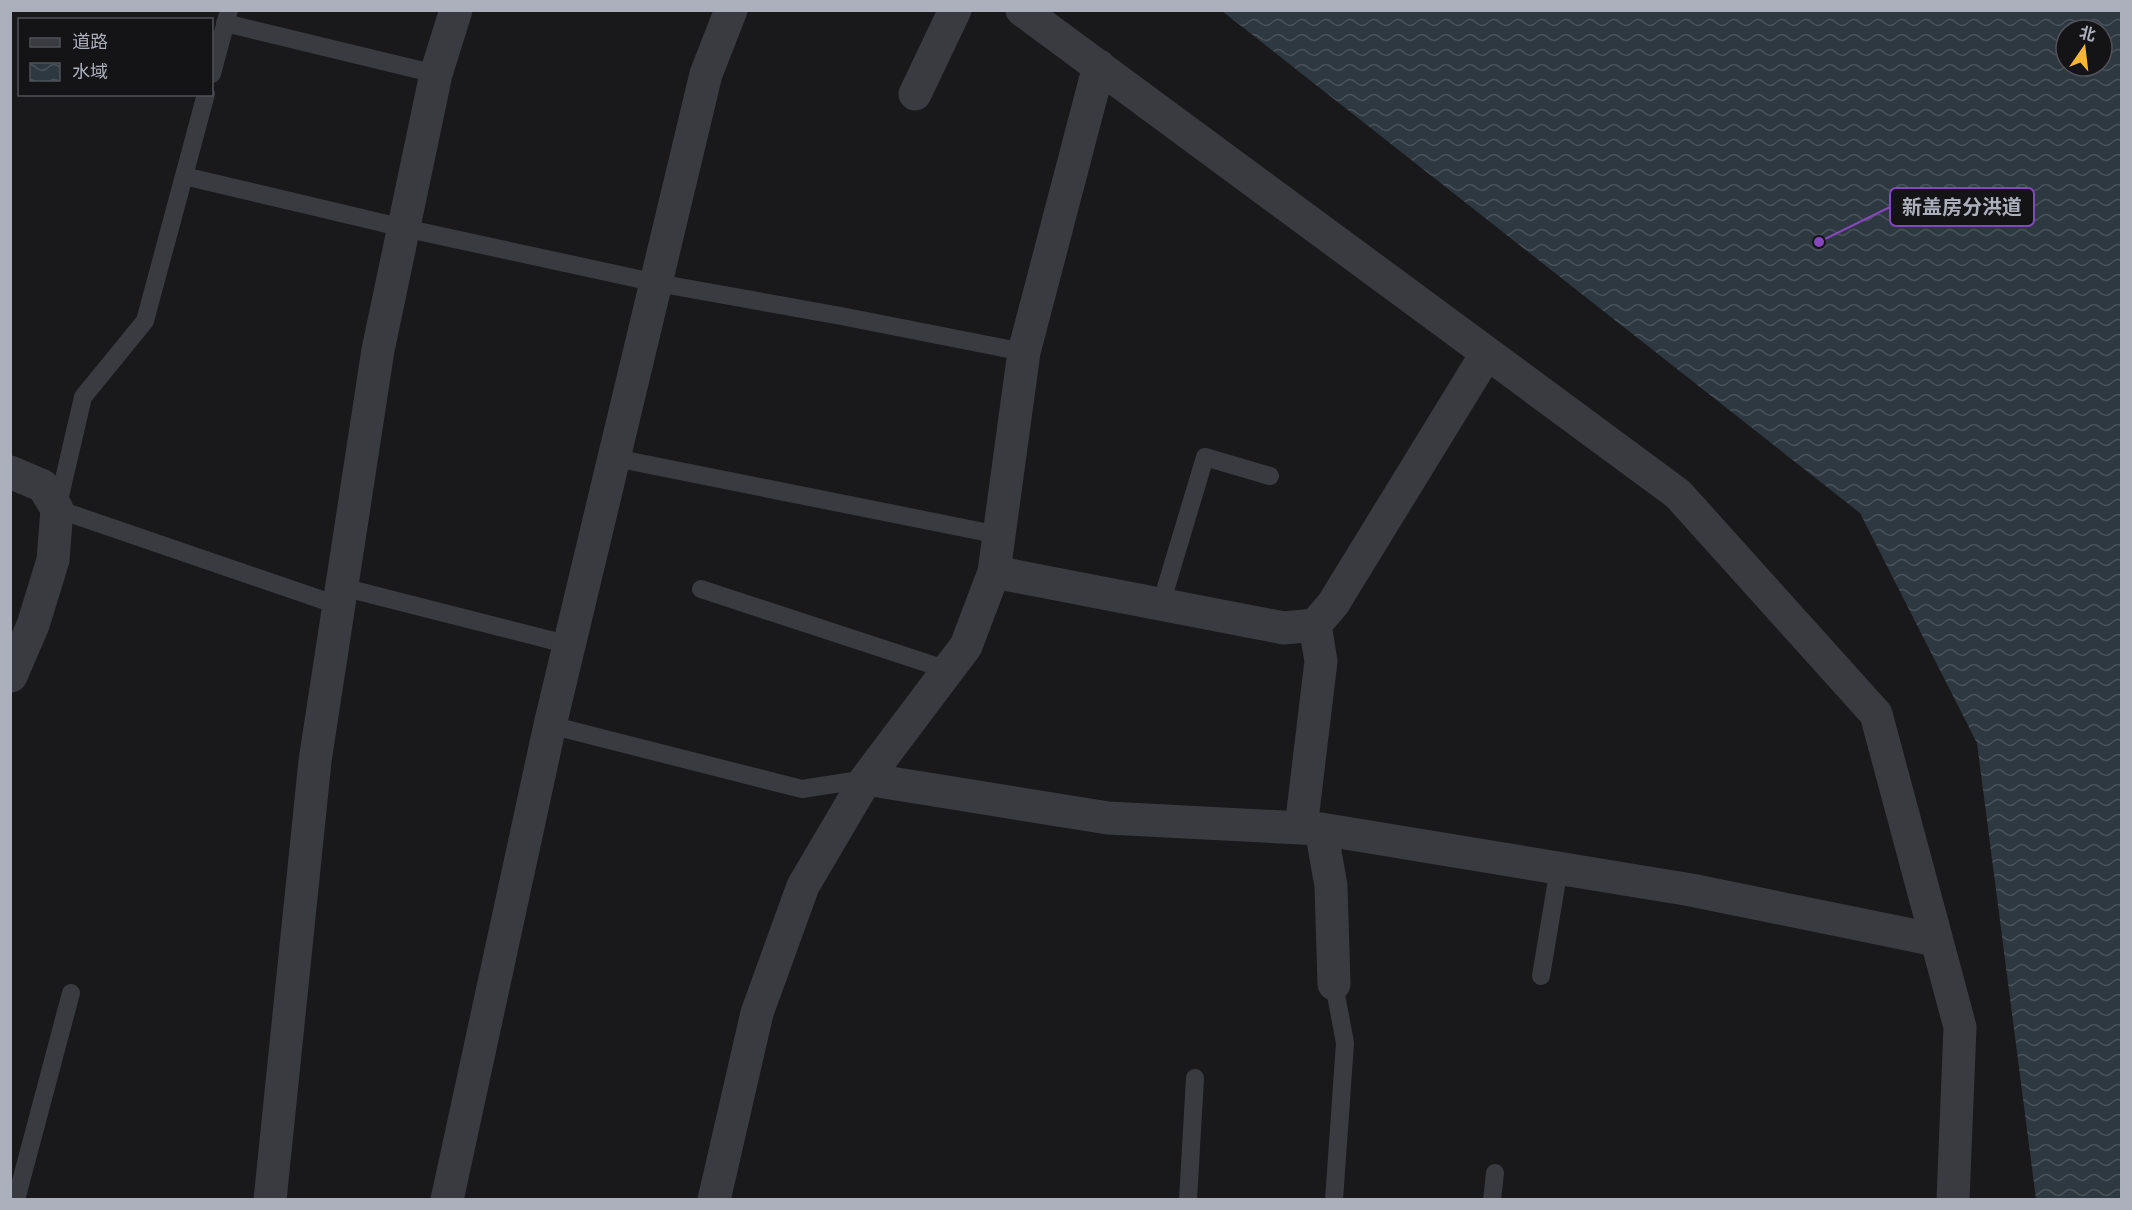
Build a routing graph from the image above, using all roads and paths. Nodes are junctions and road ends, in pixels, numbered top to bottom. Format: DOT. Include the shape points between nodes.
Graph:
graph roads {
  1 [pos="456,10"];
  2 [pos="730,10"];
  3 [pos="955,10"];
  4 [pos="1022,10"];
  5 [pos="227,17"];
  6 [pos="1099,66"];
  7 [pos="213,70"];
  8 [pos="436,74"];
  9 [pos="915,94"];
  10 [pos="205,96"];
  11 [pos="183,176"];
  12 [pos="404,228"];
  13 [pos="657,283"];
  14 [pos="1024,352"];
  15 [pos="1487,353"];
  16 [pos="615,458"];
  17 [pos="10,472"];
  18 [pos="1270,476"];
  19 [pos="57,509"];
  20 [pos="999,535"];
  21 [pos="994,573"];
  22 [pos="701,589"];
  23 [pos="341,596"];
  24 [pos="1161,604"];
  25 [pos="1315,625"];
  26 [pos="570,645"];
  27 [pos="948,670"];
  28 [pos="11,676"];
  29 [pos="550,725"];
  30 [pos="866,779"];
  31 [pos="1311,829"];
  32 [pos="1559,868"];
  33 [pos="1936,940"];
  34 [pos="1541,976"];
  35 [pos="1334,984"];
  36 [pos="71,993"];
  37 [pos="1195,1078"];
  38 [pos="1495,1173"];
  39 [pos="16,1200"];
  40 [pos="270,1200"];
  41 [pos="447,1200"];
  42 [pos="714,1200"];
  43 [pos="1188,1200"];
  44 [pos="1335,1200"];
  45 [pos="1492,1200"];
  46 [pos="1953,1200"];
  1 -- 8 [label="street"];
  2 -- 13 [label="street" via="706,74"];
  3 -- 9 [label="street"];
  4 -- 6 [label="street"];
  5 -- 7 [label="lane"];
  5 -- 8 [label="lane"];
  6 -- 14 [label="street"];
  6 -- 15 [label="street"];
  8 -- 12 [label="street"];
  10 -- 11 [label="lane"];
  11 -- 12 [label="lane"];
  11 -- 19 [label="lane" via="145,321 83,397"];
  12 -- 13 [label="lane"];
  12 -- 23 [label="street" via="378,350"];
  13 -- 14 [label="lane"];
  13 -- 16 [label="street"];
  14 -- 20 [label="street"];
  15 -- 25 [label="street" via="1333,604"];
  15 -- 33 [label="street" via="1678,494 1876,714"];
  16 -- 20 [label="lane"];
  16 -- 26 [label="street"];
  17 -- 19 [label="street" via="43,486"];
  18 -- 24 [label="lane" via="1205,458"];
  19 -- 23 [label="lane"];
  19 -- 28 [label="street" via="53,560 33,625"];
  20 -- 21 [label="street"];
  21 -- 24 [label="street"];
  21 -- 27 [label="street" via="966,646"];
  22 -- 27 [label="lane"];
  23 -- 26 [label="lane"];
  23 -- 40 [label="street" via="315,761"];
  24 -- 25 [label="street" via="1284,628"];
  25 -- 31 [label="street" via="1321,661"];
  26 -- 29 [label="street"];
  27 -- 30 [label="street"];
  29 -- 30 [label="lane" via="802,789"];
  29 -- 41 [label="street"];
  30 -- 31 [label="street" via="1108,818"];
  30 -- 42 [label="street" via="803,886 757,1013"];
  31 -- 32 [label="street"];
  31 -- 35 [label="street" via="1331,886"];
  32 -- 33 [label="street" via="1691,890"];
  32 -- 34 [label="lane"];
  33 -- 46 [label="street" via="1960,1027"];
  35 -- 44 [label="lane" via="1345,1043"];
  36 -- 39 [label="lane"];
  37 -- 43 [label="lane"];
  38 -- 45 [label="lane"];
}
